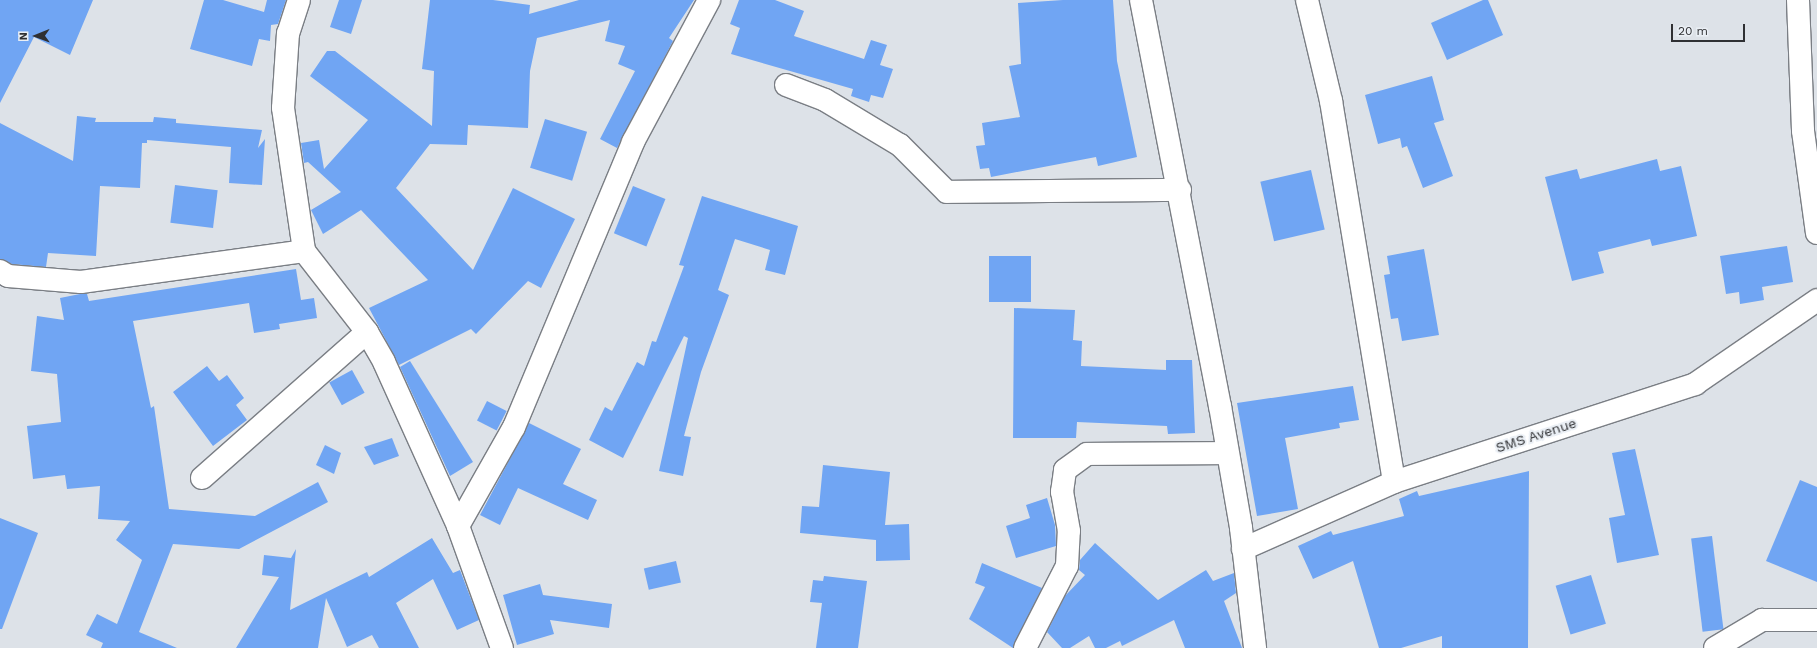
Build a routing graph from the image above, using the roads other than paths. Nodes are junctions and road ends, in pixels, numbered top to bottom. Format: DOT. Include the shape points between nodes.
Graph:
graph roads {
  1 [pos="299,0"];
  2 [pos="709,0"];
  3 [pos="1141,0"];
  4 [pos="1307,0"];
  5 [pos="1798,0"];
  6 [pos="786,85"];
  7 [pos="1180,190"];
  8 [pos="1817,233"];
  9 [pos="304,251"];
  10 [pos="0,271"];
  11 [pos="1817,300"];
  12 [pos="367,332"];
  13 [pos="1227,453"];
  14 [pos="202,478"];
  15 [pos="1394,482"];
  16 [pos="458,526"];
  17 [pos="1243,549"];
  18 [pos="1817,620"];
  19 [pos="502,648"];
  20 [pos="1025,648"];
  21 [pos="1254,648"];
  22 [pos="1715,648"];
  1 -- 9 [label="street" via="288,33 283,108"];
  2 -- 16 [label="street" via="634,142 514,427"];
  3 -- 7 [label="street"];
  4 -- 15 [label="street" via="1331,101"];
  5 -- 8 [label="street" via="1803,131"];
  6 -- 7 [label="street" via="825,100 900,145 947,192"];
  7 -- 13 [label="street"];
  9 -- 10 [label="street" via="81,282 8,276"];
  9 -- 12 [label="street"];
  11 -- 15 [label="street, SMS Avenue" via="1695,384"];
  12 -- 14 [label="street"];
  12 -- 16 [label="street"];
  13 -- 17 [label="street"];
  13 -- 20 [label="street" via="1087,454 1065,470 1062,492 1070,532 1067,566"];
  15 -- 17 [label="street, SMS Avenue"];
  16 -- 19 [label="street"];
  17 -- 21 [label="street"];
  18 -- 22 [label="street" via="1762,620"];
}
